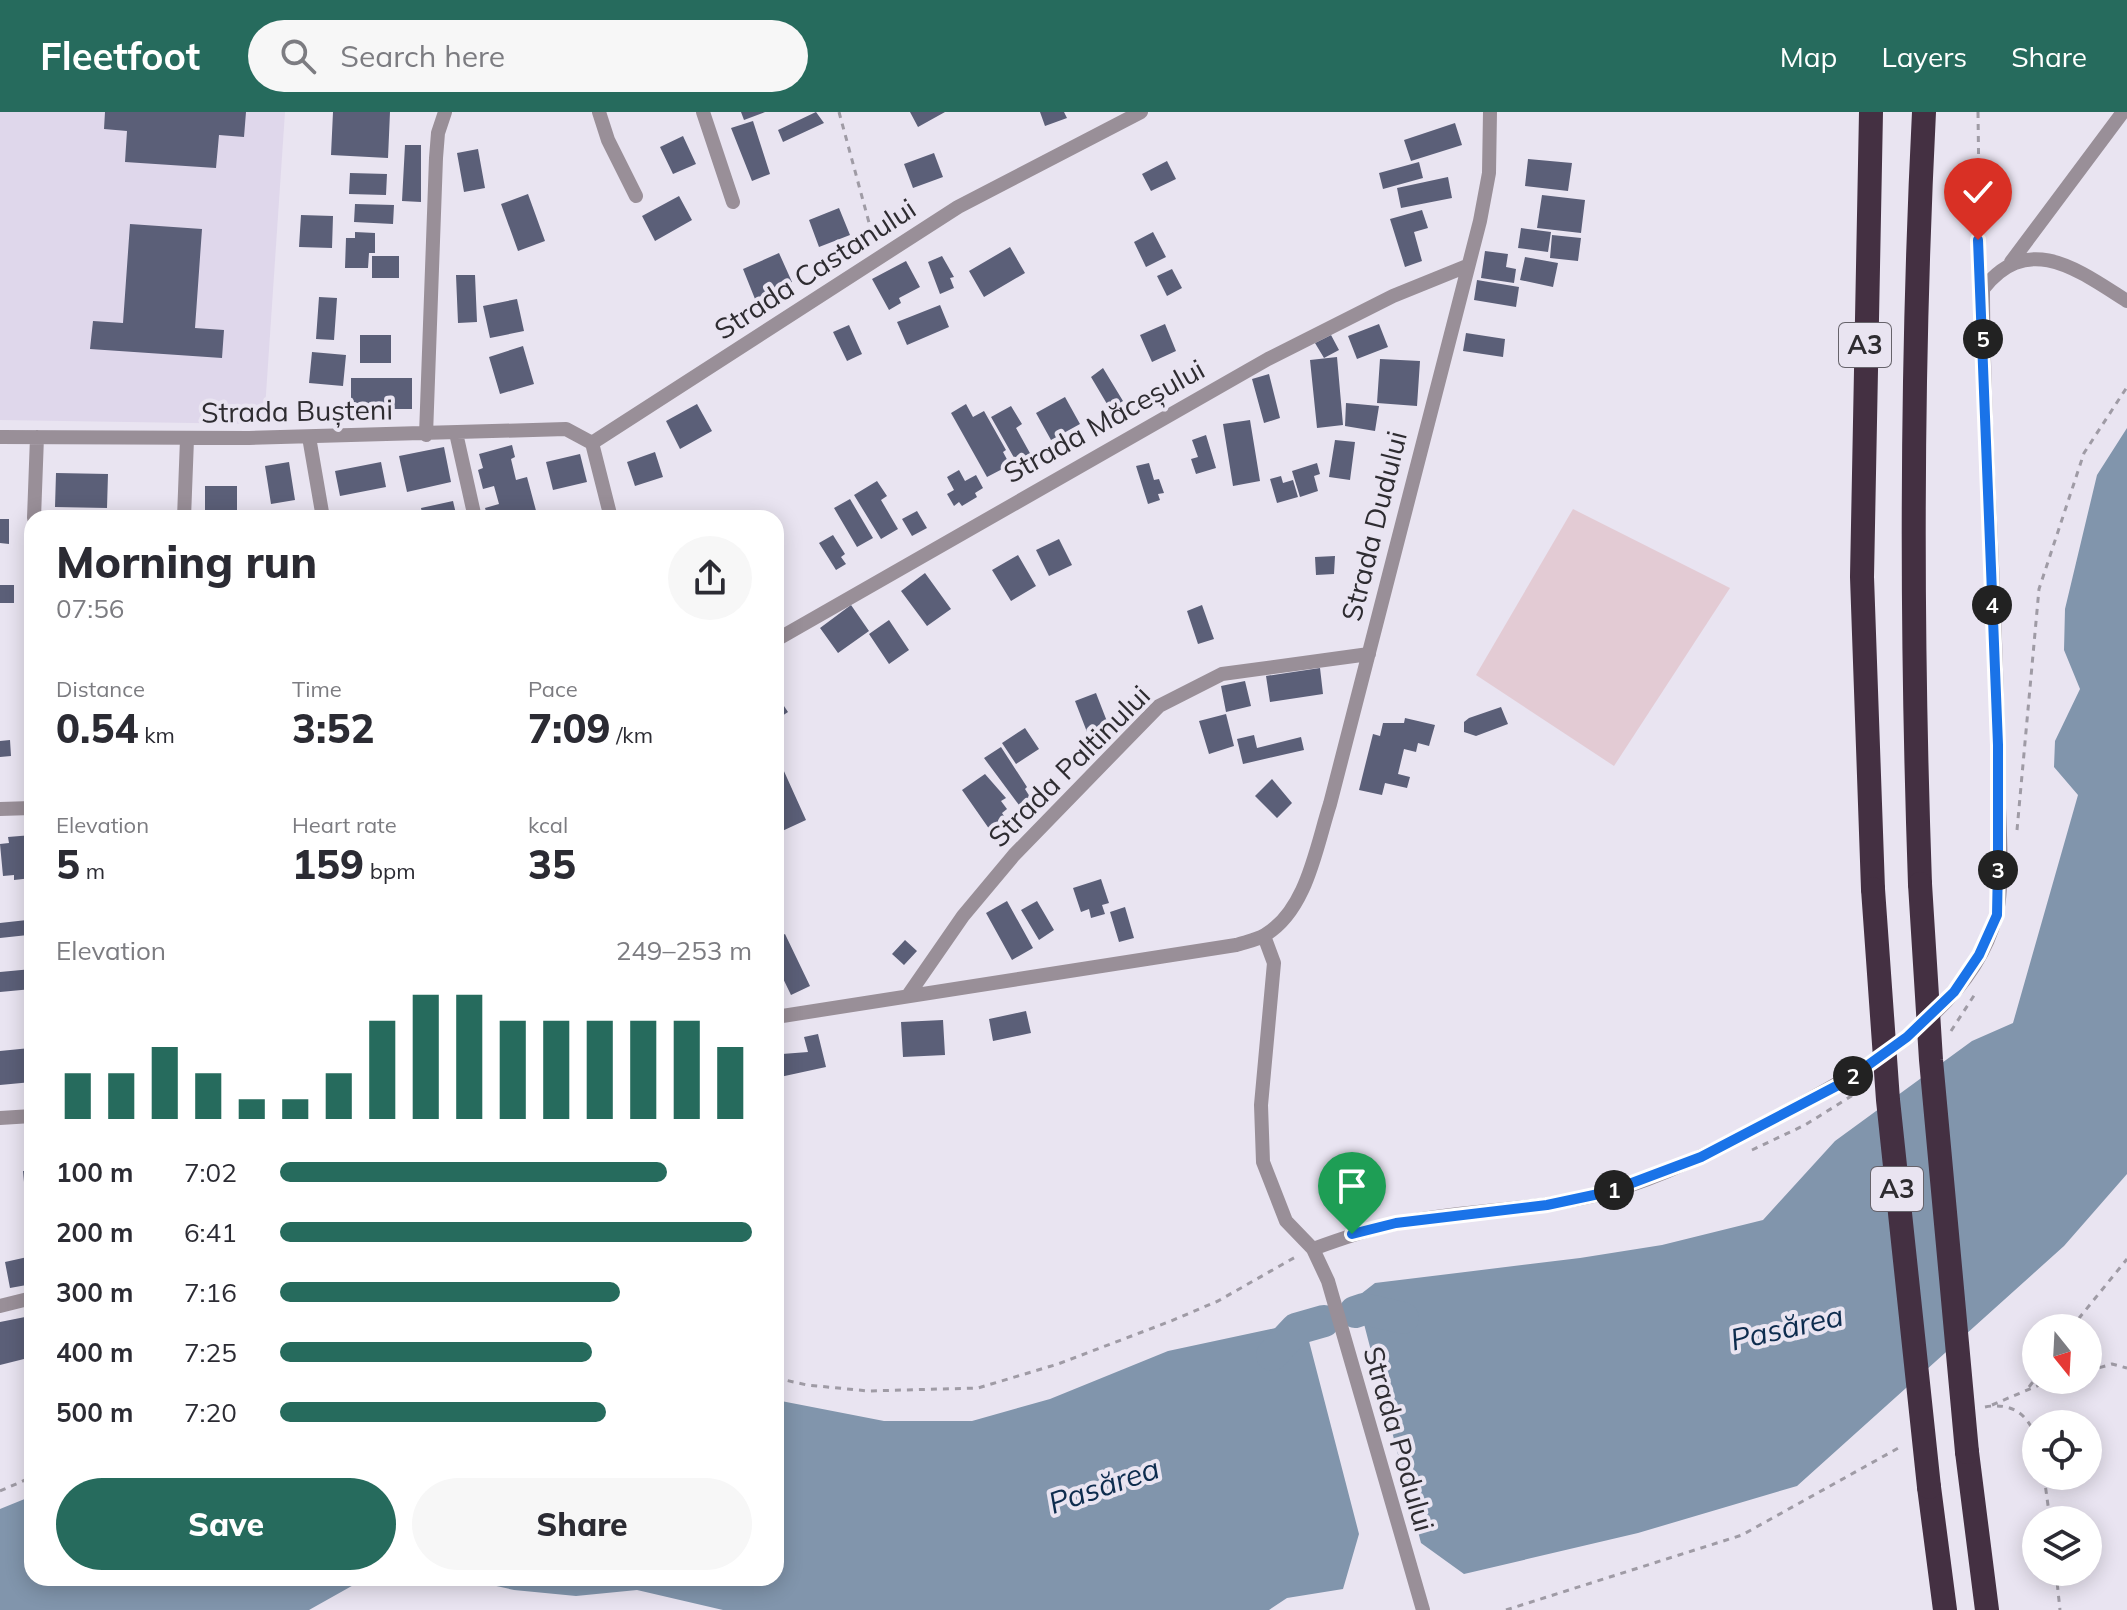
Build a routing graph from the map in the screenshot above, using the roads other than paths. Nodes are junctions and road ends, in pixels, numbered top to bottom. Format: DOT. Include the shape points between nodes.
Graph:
graph roads {
  1 [pos="445,112"];
  2 [pos="599,112"];
  3 [pos="703,112"];
  4 [pos="1141,112"];
  5 [pos="1490,112"];
  6 [pos="1871,112"];
  7 [pos="1924,112"];
  8 [pos="2123,112"];
  9 [pos="636,196"];
  10 [pos="733,202"];
  11 [pos="2011,262"];
  12 [pos="1467,266"];
  13 [pos="2127,301"];
  14 [pos="456,433"];
  15 [pos="426,435"];
  16 [pos="0,437"];
  17 [pos="37,437"];
  18 [pos="309,437"];
  19 [pos="187,439"];
  20 [pos="592,443"];
  21 [pos="34,510"];
  22 [pos="184,510"];
  23 [pos="322,510"];
  24 [pos="473,510"];
  25 [pos="609,510"];
  26 [pos="784,635"];
  27 [pos="1369,654"];
  28 [pos="24,808"];
  29 [pos="0,809"];
  30 [pos="1264,936"];
  31 [pos="909,994"];
  32 [pos="784,1016"];
  33 [pos="24,1116"];
  34 [pos="0,1118"];
  35 [pos="1313,1249"];
  36 [pos="24,1300"];
  37 [pos="0,1306"];
  38 [pos="1423,1610"];
  39 [pos="1945,1610"];
  40 [pos="1987,1610"];
  1 -- 15 [label="street" via="436,158"];
  2 -- 9 [label="street"];
  3 -- 10 [label="street"];
  4 -- 20 [label="street, Strada Castanului" via="958,207"];
  5 -- 12 [label="street, Strada Dudului" via="1489,173"];
  6 -- 39 [label="highway, A3, bridge" via="1862,577 1873,889 1888,1100"];
  7 -- 40 [label="highway, A3, bridge" via="1914,353 1920,884 1967,1452"];
  8 -- 11 [label="street"];
  11 -- 13 [label="street" via="2036,258 2060,264"];
  11 -- 35 [label="street" via="1983,289 1982,398 1998,745 1997,915 1954,992 1907,1037 1846,1081 1701,1157 1608,1192 1547,1205 1396,1223"];
  12 -- 26 [label="street, Strada Măceșului" via="1393,296 1268,359"];
  12 -- 27 [label="street, Strada Dudului"];
  14 -- 15 [label="street, Strada Bușteni"];
  14 -- 20 [label="street, Strada Bușteni" via="566,429"];
  14 -- 24 [label="street"];
  15 -- 18 [label="street, Strada Bușteni"];
  16 -- 17 [label="street, Strada Bușteni"];
  17 -- 19 [label="street, Strada Bușteni"];
  17 -- 21 [label="street"];
  18 -- 19 [label="street, Strada Bușteni"];
  18 -- 23 [label="street"];
  19 -- 22 [label="street"];
  20 -- 25 [label="street"];
  27 -- 30 [label="street, Strada Dudului" via="1304,886 1279,924"];
  27 -- 31 [label="street, Strada Paltinului" via="1222,674 1159,706 1014,855"];
  28 -- 29 [label="street"];
  30 -- 31 [label="street" via="1236,945"];
  30 -- 35 [label="street" via="1274,963 1261,1105 1263,1162 1277,1205"];
  31 -- 32 [label="street"];
  33 -- 34 [label="street"];
  35 -- 38 [label="street, Strada Podului" via="1328,1281"];
  36 -- 37 [label="street"];
}
